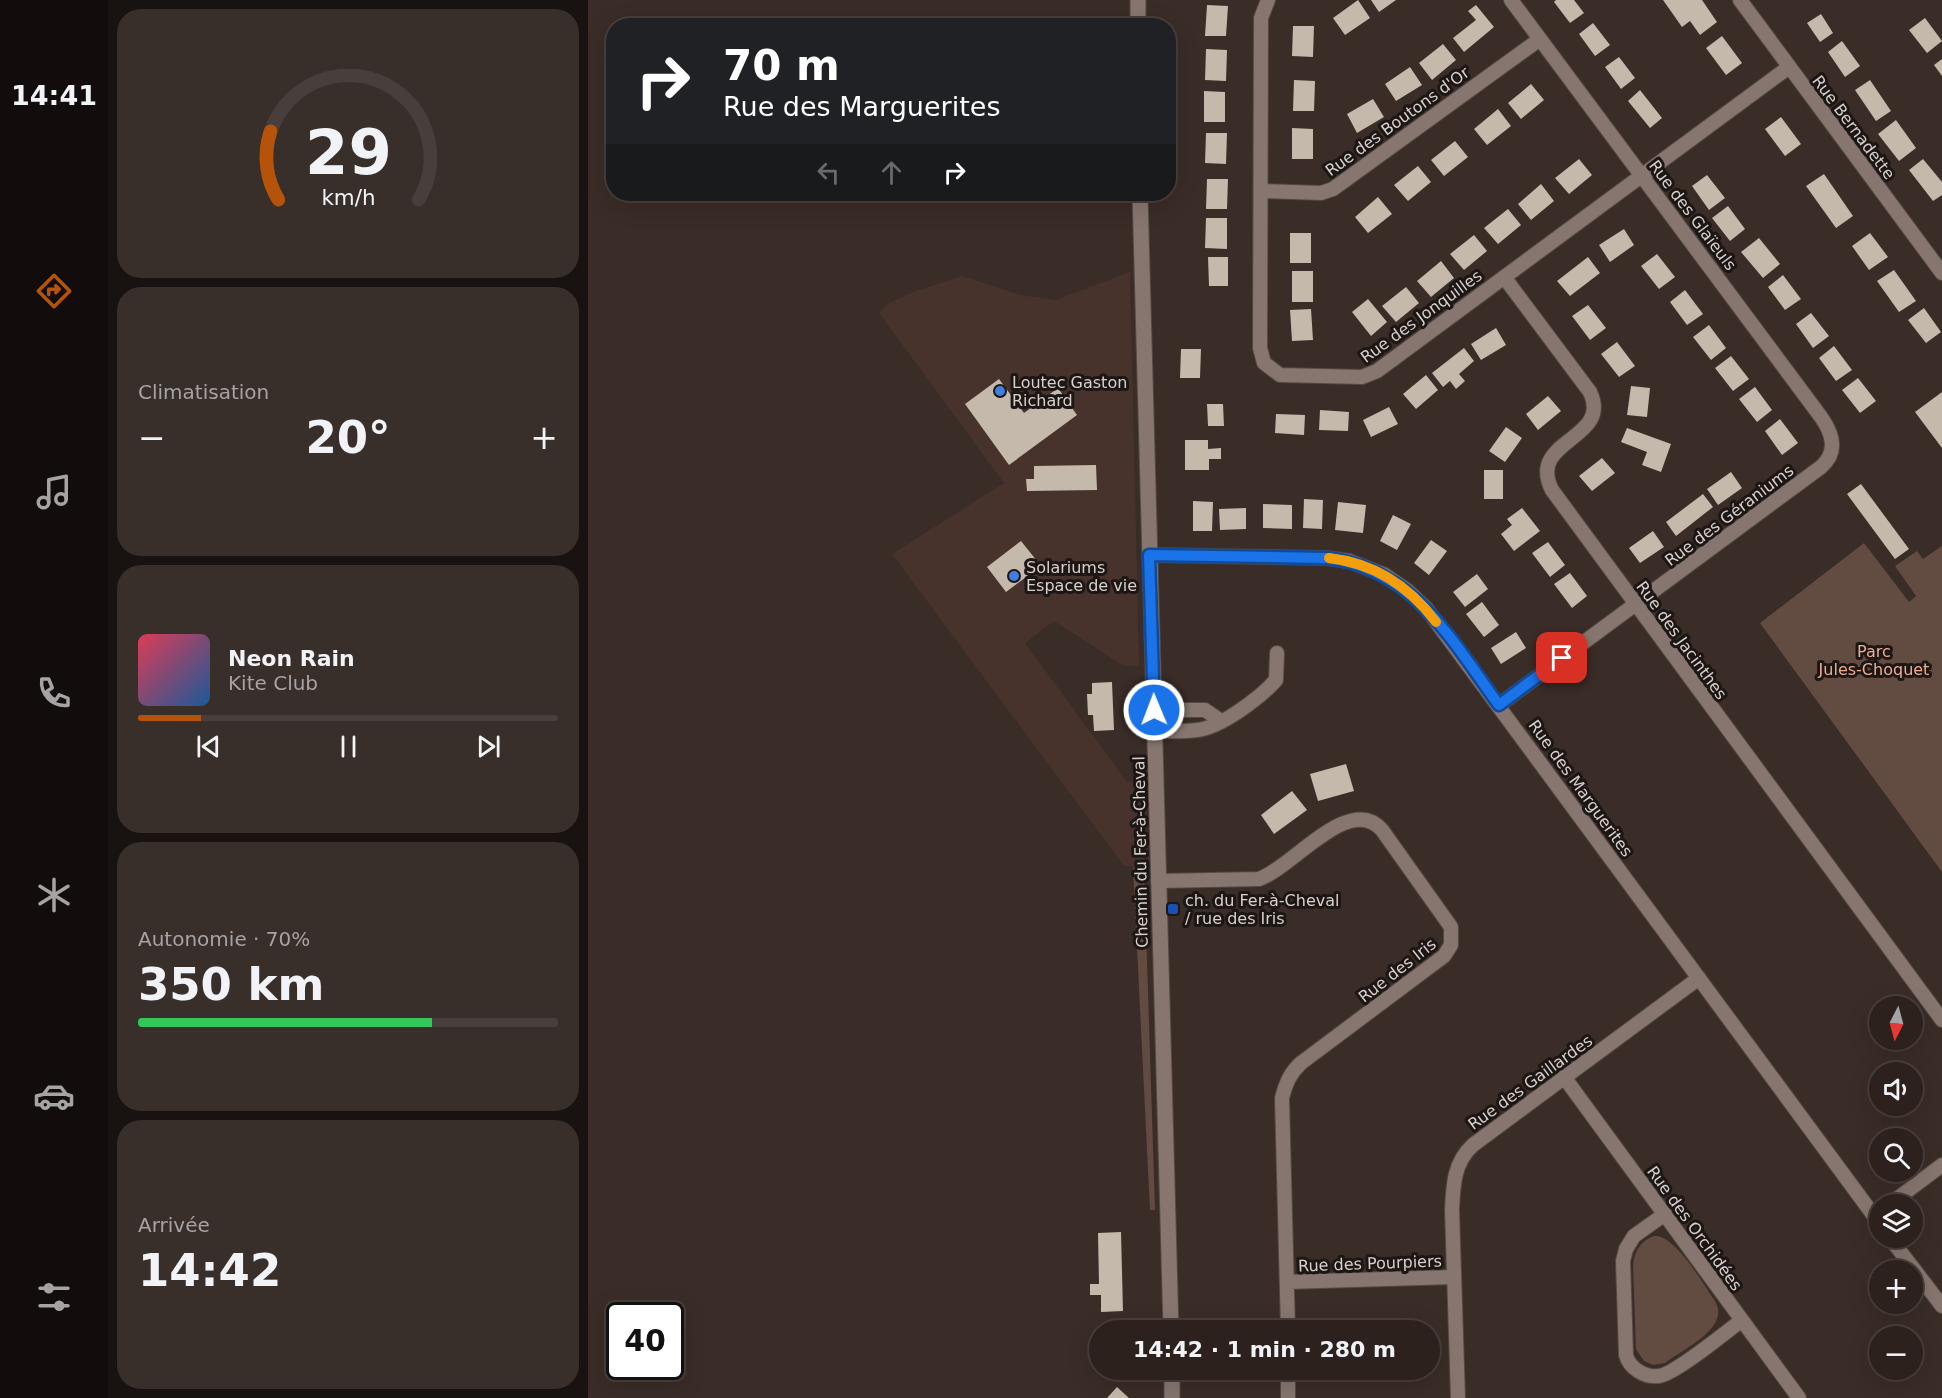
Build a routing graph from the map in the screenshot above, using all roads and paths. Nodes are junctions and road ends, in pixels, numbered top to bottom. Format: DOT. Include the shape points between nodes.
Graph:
graph roads {
  1 [pos="1138,0"];
  2 [pos="1268,0"];
  3 [pos="1511,0"];
  4 [pos="1740,0"];
  5 [pos="1138,18"];
  6 [pos="1540,39"];
  7 [pos="1789,68"];
  8 [pos="1642,175"];
  9 [pos="1261,191"];
  10 [pos="1140,201"];
  11 [pos="1942,273"];
  12 [pos="1504,277"];
  13 [pos="1830,456"];
  14 [pos="1149,555"];
  15 [pos="1635,604"];
  16 [pos="1277,653"];
  17 [pos="1499,705"];
  18 [pos="1154,710"];
  19 [pos="1221,721"];
  20 [pos="1155,731"];
  21 [pos="1158,881"];
  22 [pos="1699,978"];
  23 [pos="1942,1020"];
  24 [pos="1564,1077"];
  25 [pos="1942,1165"];
  26 [pos="1903,1194"];
  27 [pos="1869,1205"];
  28 [pos="1665,1214"];
  29 [pos="1898,1248"];
  30 [pos="1454,1277"];
  31 [pos="1287,1282"];
  32 [pos="1942,1306"];
  33 [pos="1172,1320"];
  34 [pos="1288,1320"];
  35 [pos="1742,1320"];
  36 [pos="1172,1380"];
  37 [pos="1288,1380"];
  38 [pos="1172,1398"];
  39 [pos="1288,1398"];
  40 [pos="1458,1398"];
  41 [pos="1799,1398"];
  1 -- 5 [label="street"];
  2 -- 9 [label="street, Rue des Jonquilles" via="1261,18"];
  3 -- 6 [label="street, Rue des Glaïeuls"];
  4 -- 7 [label="street, Rue Bernadette"];
  6 -- 8 [label="street, Rue des Glaïeuls"];
  6 -- 9 [label="street, Rue des Boutons d'Or" via="1333,189 1321,193"];
  7 -- 8 [label="street, Rue des Jonquilles"];
  7 -- 11 [label="street, Rue Bernadette"];
  8 -- 12 [label="street, Rue des Jonquilles"];
  8 -- 13 [label="street, Rue des Glaïeuls" via="1828,427 1833,443"];
  9 -- 12 [label="street, Rue des Jonquilles" via="1260,348 1264,363 1280,375 1368,376"];
  10 -- 14 [label="street, Chemin du Fer-à-Cheval"];
  12 -- 15 [label="street, Rue des Jacinthes" via="1592,397 1592,419 1555,452 1547,466 1547,476 1552,490"];
  13 -- 15 [label="street, Rue des Géraniums" via="1821,467"];
  14 -- 17 [label="street, Rue des Marguerites" via="1326,558 1374,570 1394,580 1420,602"];
  14 -- 18 [label="street, Chemin du Fer-à-Cheval"];
  15 -- 17 [label="street, Rue des Géraniums"];
  15 -- 23 [label="street, Rue des Jacinthes"];
  16 -- 19 [label="street" via="1275,682"];
  17 -- 22 [label="street, Rue des Marguerites"];
  18 -- 19 [label="street" via="1205,710"];
  18 -- 20 [label="street, Chemin du Fer-à-Cheval"];
  19 -- 20 [label="street" via="1197,730"];
  20 -- 21 [label="street, Chemin du Fer-à-Cheval"];
  21 -- 31 [label="street, Rue des Iris" via="1259,879 1341,823 1362,819 1382,830 1451,927 1451,945 1444,956 1291,1073 1282,1098"];
  21 -- 33 [label="street, Chemin du Fer-à-Cheval"];
  22 -- 24 [label="street, Rue des Gaillardes"];
  22 -- 27 [label="street, Rue des Marguerites"];
  24 -- 28 [label="street, Rue des Orchidées"];
  24 -- 30 [label="street, Rue des Gaillardes" via="1463,1155 1453,1190"];
  25 -- 26 [label="street"];
  28 -- 35 [label="street, Rue des Orchidées"];
  28 -- 35 [label="street" via="1634,1236 1625,1254 1626,1355 1630,1364 1644,1374 1665,1374"];
  29 -- 32 [label="street"];
  30 -- 31 [label="street, Rue des Pourpiers"];
  30 -- 40 [label="street, Rue des Gaillardes"];
  31 -- 34 [label="street, Rue des Iris"];
  35 -- 41 [label="street, Rue des Orchidées"];
  36 -- 38 [label="street"];
  37 -- 39 [label="street"];
}
